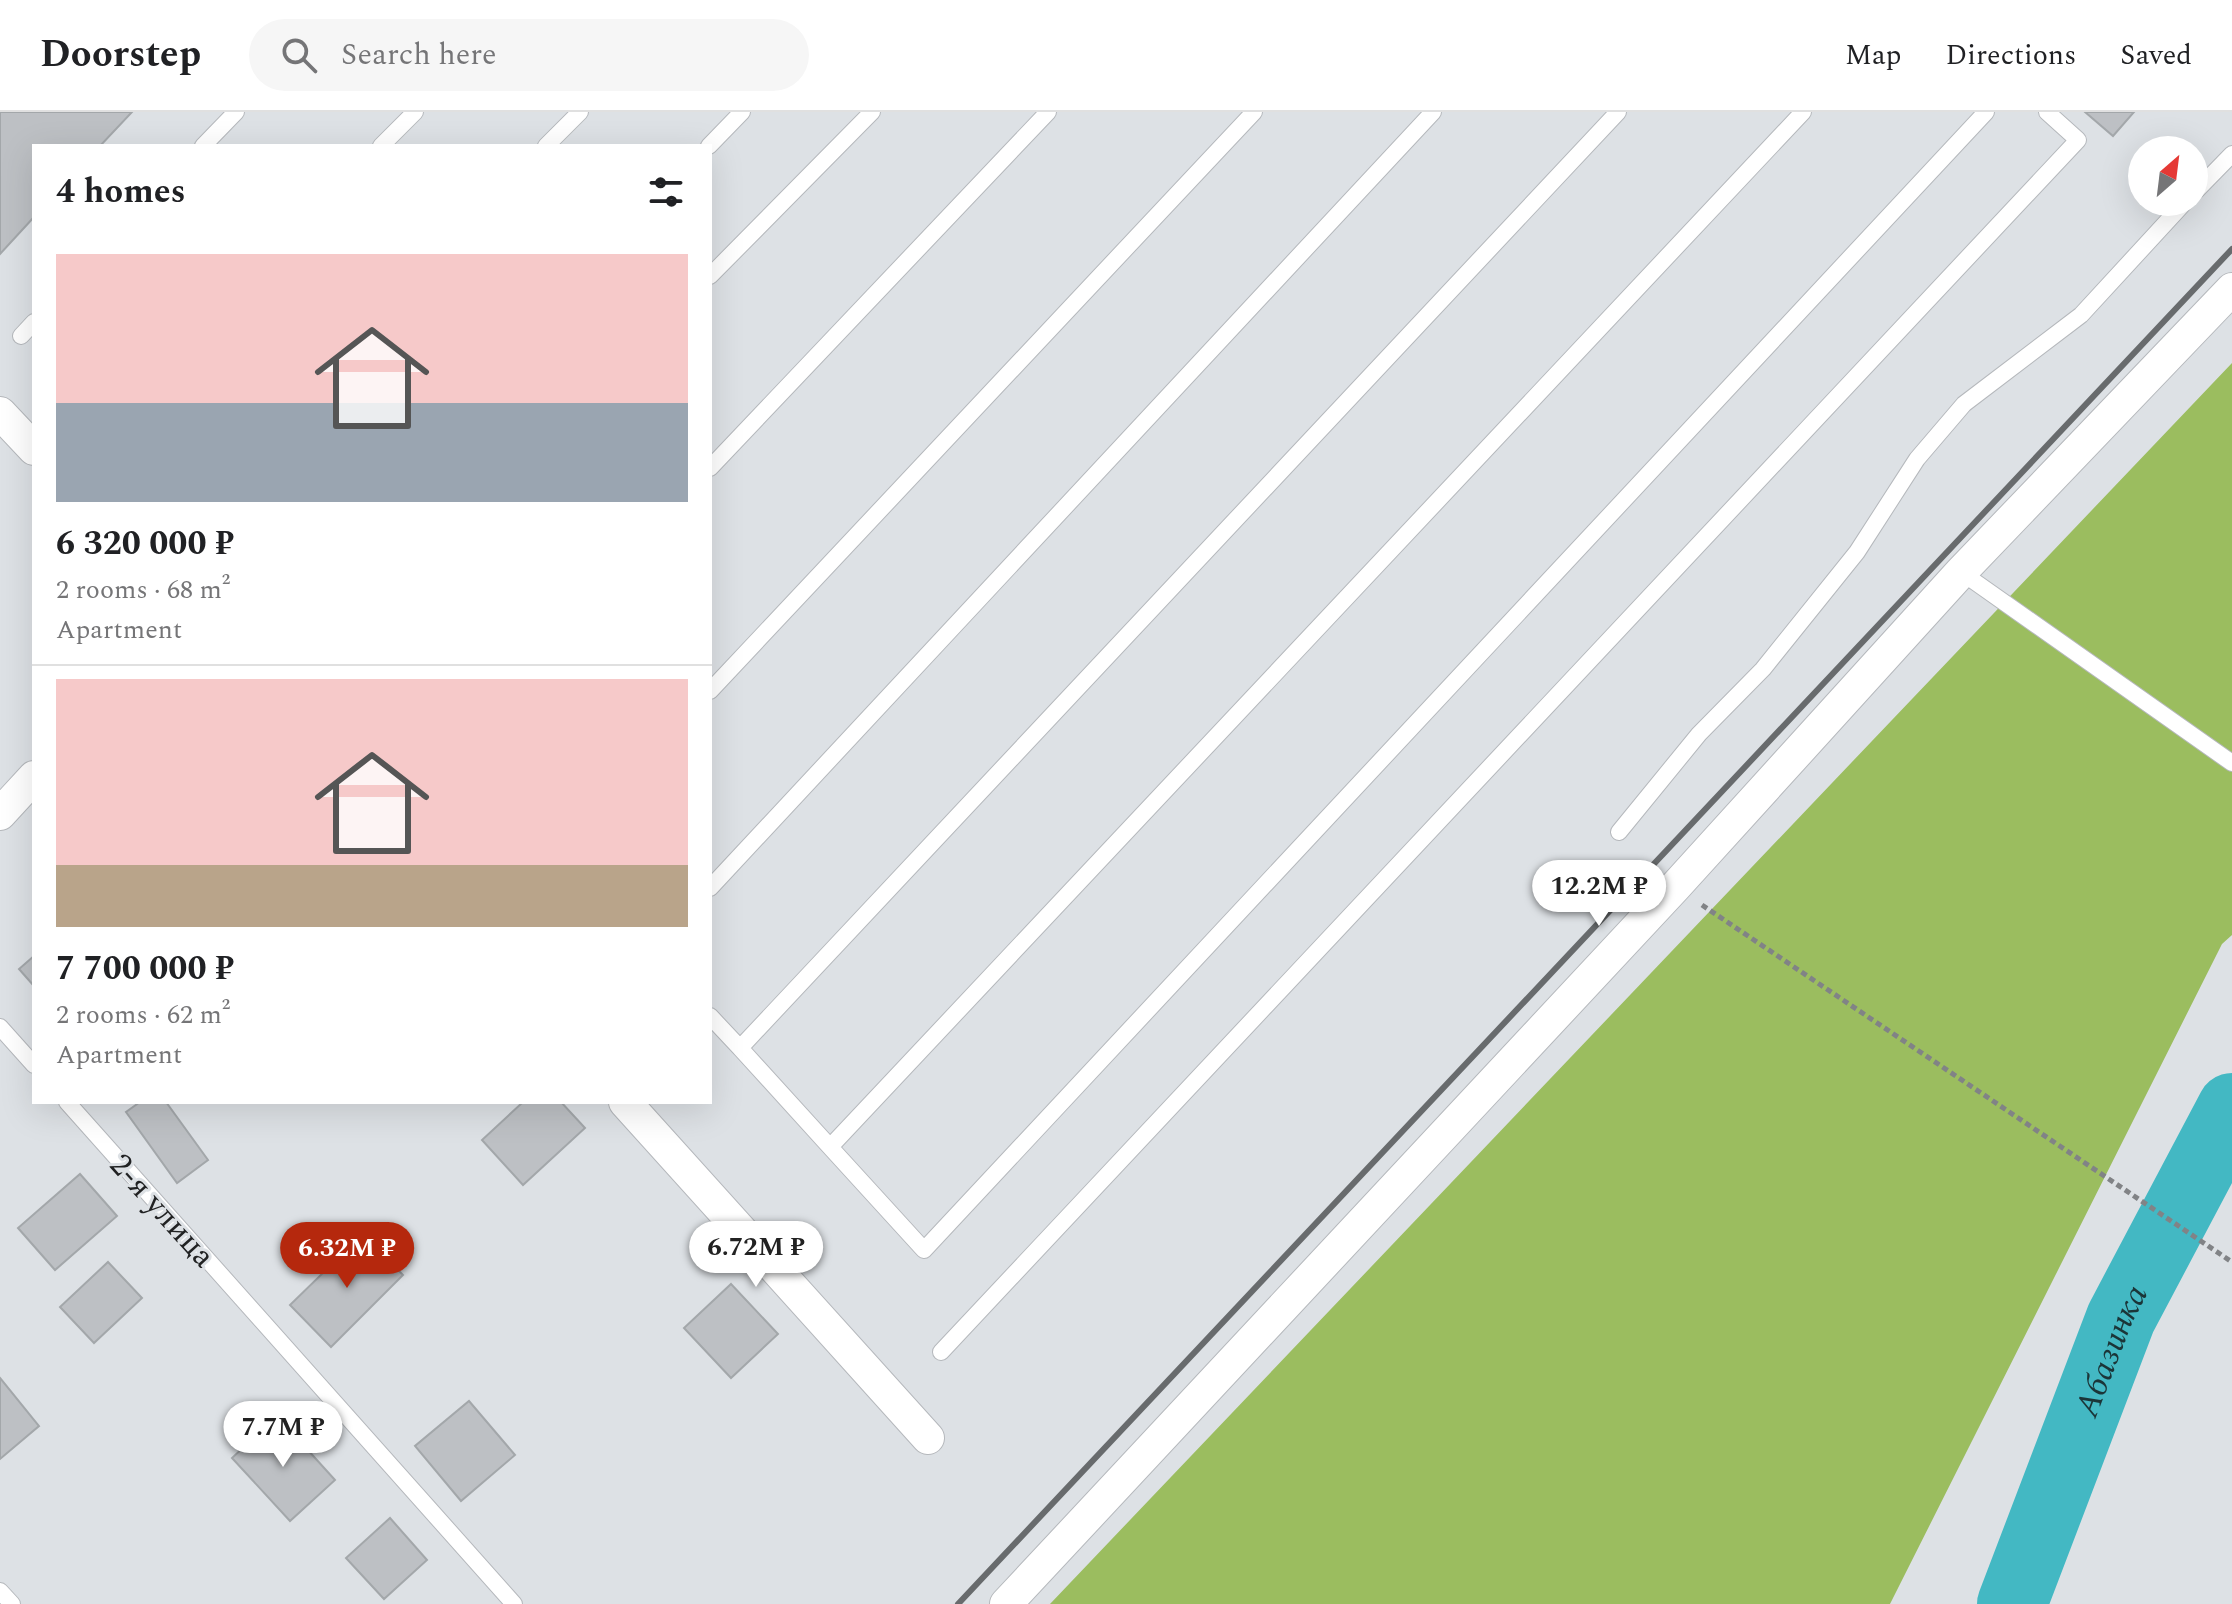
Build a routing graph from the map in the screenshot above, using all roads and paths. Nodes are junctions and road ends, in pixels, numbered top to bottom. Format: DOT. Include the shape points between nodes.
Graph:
graph roads {
  1 [pos="236,112"];
  2 [pos="415,112"];
  3 [pos="580,112"];
  4 [pos="742,112"];
  5 [pos="872,112"];
  6 [pos="1048,112"];
  7 [pos="1254,112"];
  8 [pos="1433,112"];
  9 [pos="1618,112"];
  10 [pos="1803,112"];
  11 [pos="1986,112"];
  12 [pos="2047,112"];
  13 [pos="205,144"];
  14 [pos="383,144"];
  15 [pos="548,144"];
  16 [pos="711,144"];
  17 [pos="2232,154"];
  18 [pos="2208,179"];
  19 [pos="2172,216"];
  20 [pos="712,274"];
  21 [pos="2232,289"];
  22 [pos="32,324"];
  23 [pos="21,336"];
  24 [pos="0,413"];
  25 [pos="32,447"];
  26 [pos="712,466"];
  27 [pos="1961,572"];
  28 [pos="712,689"];
  29 [pos="2232,763"];
  30 [pos="32,779"];
  31 [pos="0,814"];
  32 [pos="1619,832"];
  33 [pos="712,886"];
  34 [pos="1675,887"];
  35 [pos="712,1018"];
  36 [pos="0,1027"];
  37 [pos="740,1048"];
  38 [pos="32,1063"];
  39 [pos="69,1104"];
  40 [pos="627,1104"];
  41 [pos="830,1147"];
  42 [pos="2232,1262"];
  43 [pos="941,1352"];
  44 [pos="928,1438"];
  45 [pos="0,1591"];
  46 [pos="12,1604"];
  47 [pos="514,1604"];
  48 [pos="1006,1604"];
  1 -- 13 [label="lane"];
  2 -- 14 [label="lane"];
  3 -- 15 [label="lane"];
  4 -- 16 [label="lane"];
  5 -- 20 [label="lane"];
  6 -- 26 [label="lane"];
  7 -- 28 [label="lane"];
  8 -- 33 [label="lane"];
  9 -- 37 [label="lane"];
  10 -- 41 [label="lane"];
  11 -- 41 [label="lane" via="924,1250"];
  12 -- 43 [label="lane" via="2078,140"];
  17 -- 18 [label="lane"];
  19 -- 32 [label="lane" via="2081,315 1964,404 1917,459 1857,552 1763,669 1699,734"];
  21 -- 27 [label="street"];
  22 -- 23 [label="lane"];
  24 -- 25 [label="street"];
  27 -- 29 [label="lane"];
  27 -- 34 [label="street"];
  30 -- 31 [label="street"];
  34 -- 42 [label="path"];
  34 -- 48 [label="street"];
  35 -- 37 [label="lane"];
  36 -- 38 [label="lane"];
  37 -- 41 [label="lane"];
  39 -- 47 [label="lane, 2-я улица"];
  40 -- 44 [label="street"];
  45 -- 46 [label="lane"];
}
